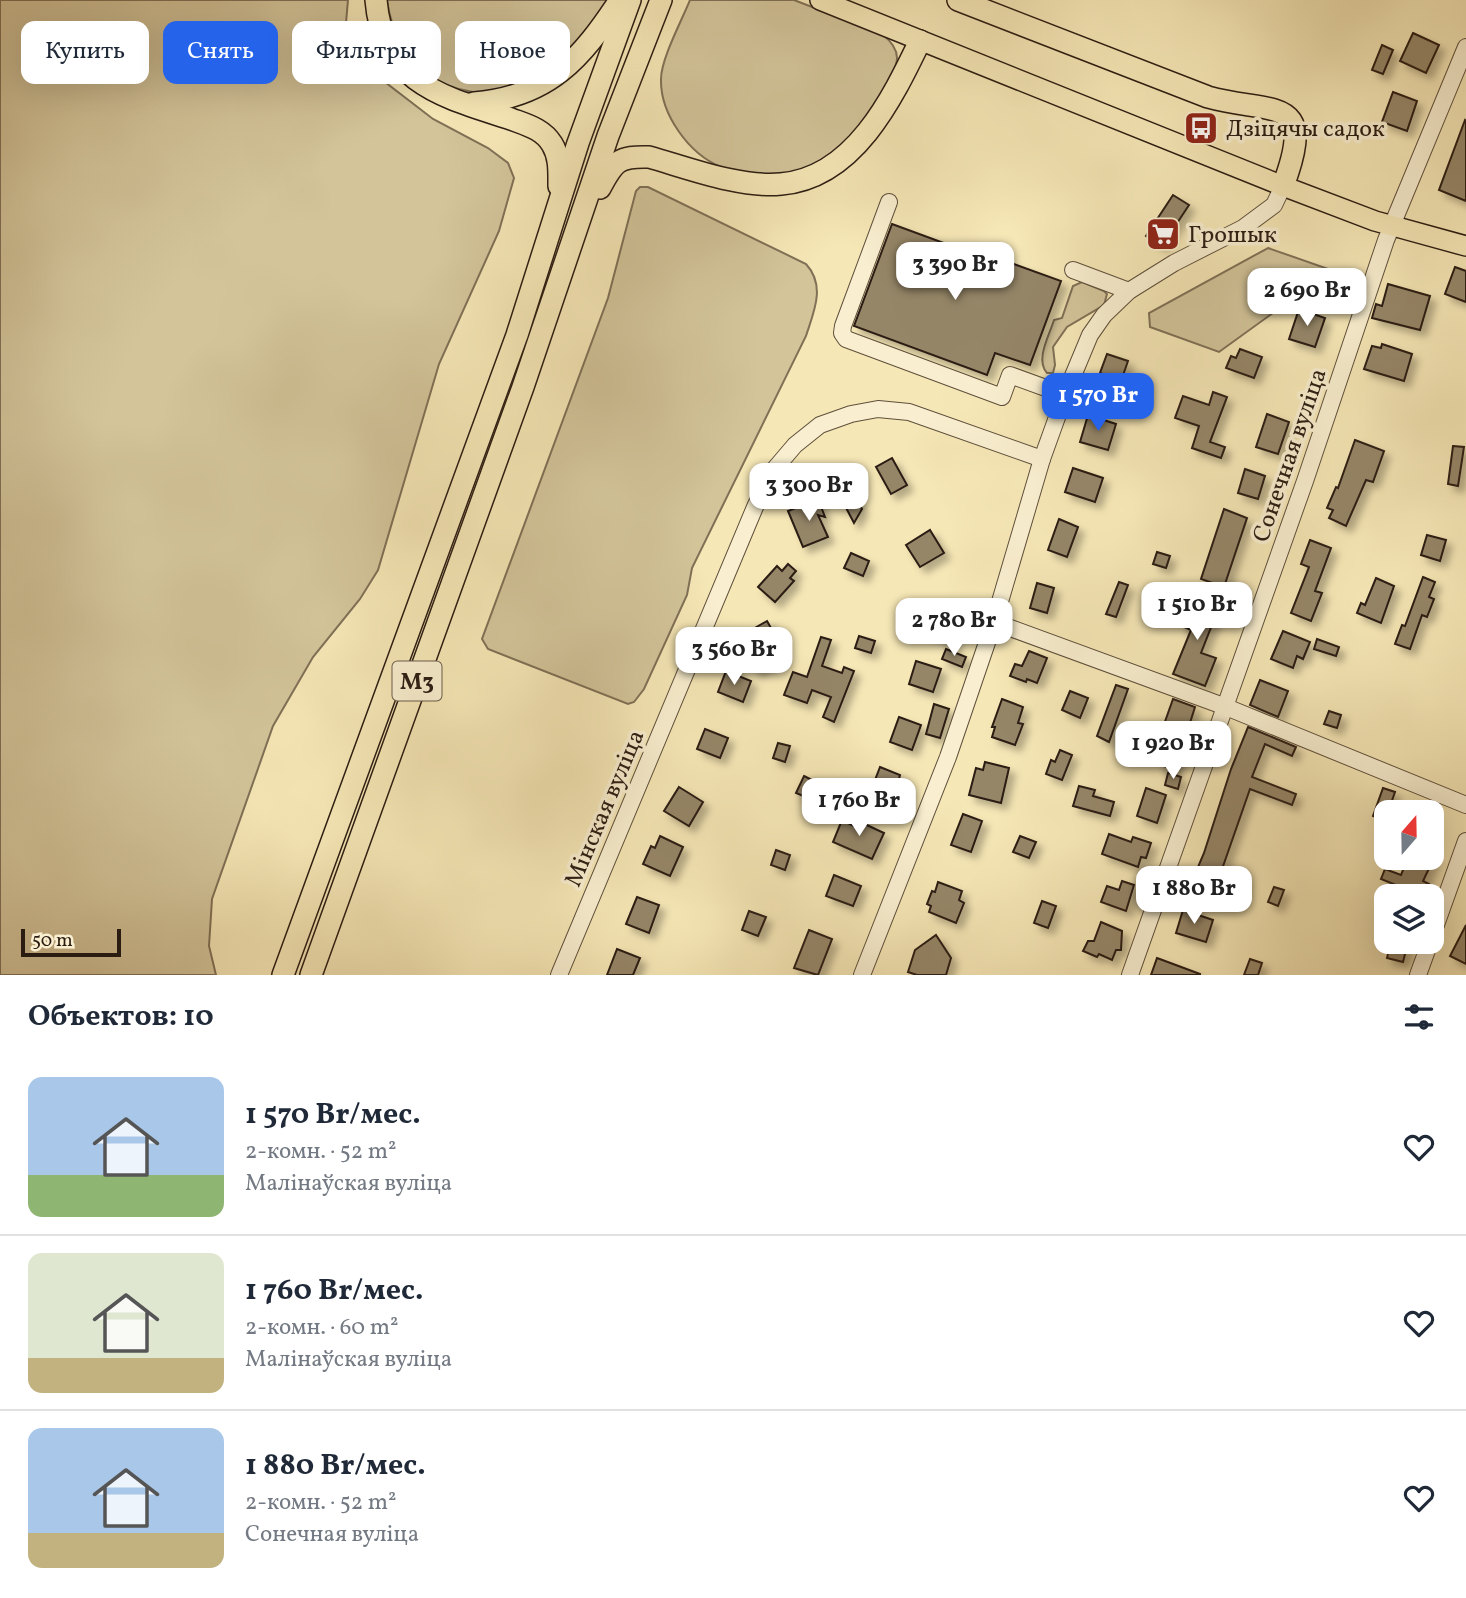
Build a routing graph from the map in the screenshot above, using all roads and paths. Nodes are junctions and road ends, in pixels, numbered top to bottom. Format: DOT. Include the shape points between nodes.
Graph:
graph roads {
  1 [pos="376,0"];
  2 [pos="620,0"];
  3 [pos="630,0"];
  4 [pos="662,0"];
  5 [pos="820,0"];
  6 [pos="958,0"];
  7 [pos="920,41"];
  8 [pos="1466,47"];
  9 [pos="465,104"];
  10 [pos="1283,186"];
  11 [pos="889,202"];
  12 [pos="559,203"];
  13 [pos="1392,226"];
  14 [pos="576,233"];
  15 [pos="1466,246"];
  16 [pos="1073,270"];
  17 [pos="1129,290"];
  18 [pos="1065,395"];
  19 [pos="1042,459"];
  20 [pos="994,622"];
  21 [pos="1226,707"];
  22 [pos="1466,805"];
  23 [pos="1466,841"];
  24 [pos="1444,902"];
  25 [pos="1426,954"];
  26 [pos="283,975"];
  27 [pos="311,975"];
  28 [pos="559,975"];
  29 [pos="862,975"];
  30 [pos="1130,975"];
  31 [pos="1418,975"];
  1 -- 9 [label="highway" via="382,32 401,65 430,90"];
  2 -- 9 [label="highway" via="587,47 548,81 501,100"];
  3 -- 12 [label="highway, М3"];
  4 -- 14 [label="highway, М3" via="608,136"];
  5 -- 7 [label="main road"];
  6 -- 10 [label="highway" via="1208,97 1278,110 1287,116 1295,133"];
  7 -- 10 [label="main road"];
  7 -- 14 [label="highway" via="875,121 846,156 820,173 781,184 760,184 649,157 624,158 607,174"];
  8 -- 13 [label="street, Сонечная вуліца"];
  9 -- 12 [label="highway" via="530,125 546,136 556,153"];
  10 -- 13 [label="main road"];
  10 -- 17 [label="street" via="1274,205 1243,228"];
  11 -- 18 [label="street" via="843,326 846,339 1002,397 1010,374"];
  12 -- 26 [label="highway, М3" via="517,335"];
  13 -- 15 [label="main road"];
  13 -- 21 [label="street, Сонечная вуліца"];
  14 -- 27 [label="highway, М3"];
  16 -- 17 [label="street"];
  17 -- 18 [label="street" via="1090,335"];
  18 -- 19 [label="street"];
  19 -- 20 [label="street"];
  19 -- 28 [label="street, Мінская вуліца" via="909,412 878,409 820,425 795,445 772,472 755,507"];
  20 -- 21 [label="street"];
  20 -- 29 [label="street" via="948,757"];
  21 -- 22 [label="street"];
  21 -- 30 [label="street, Сонечная вуліца"];
  23 -- 24 [label="street"];
  25 -- 31 [label="street"];
}
